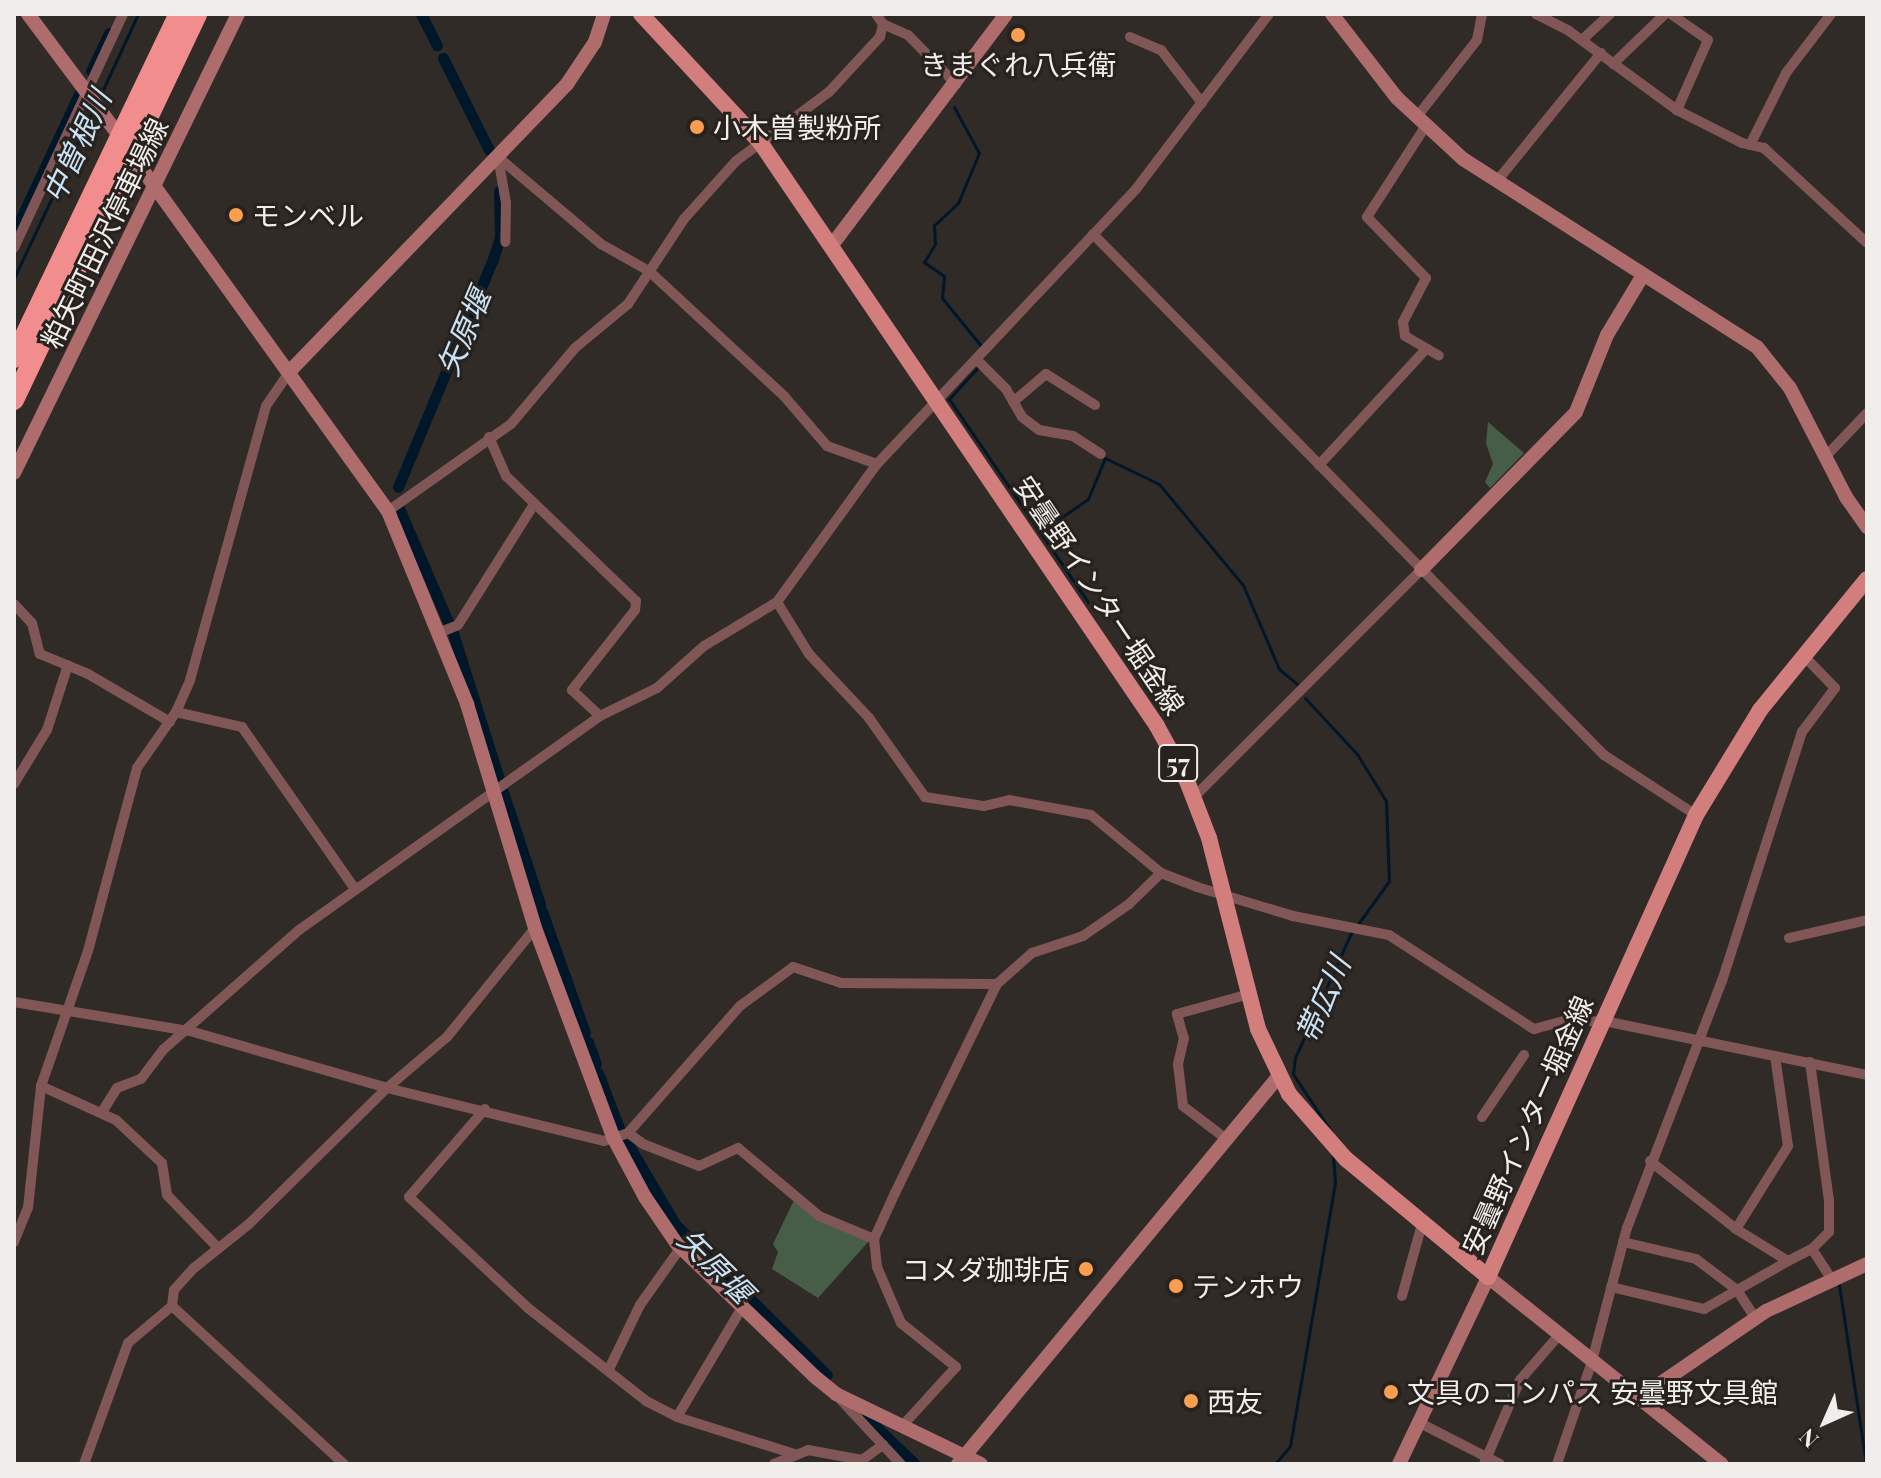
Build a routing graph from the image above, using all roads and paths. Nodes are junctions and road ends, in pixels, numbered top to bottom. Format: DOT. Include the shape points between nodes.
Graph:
graph roads {
  1 [pos="28,14"];
  2 [pos="123,14"];
  3 [pos="179,14"];
  4 [pos="197,14"];
  5 [pos="238,14"];
  6 [pos="604,14"];
  7 [pos="641,14"];
  8 [pos="876,14"];
  9 [pos="1006,14"];
  10 [pos="1269,14"];
  11 [pos="1332,14"];
  12 [pos="1482,14"];
  13 [pos="1536,14"];
  14 [pos="1610,14"];
  15 [pos="1668,14"];
  16 [pos="1831,14"];
  17 [pos="883,24"];
  18 [pos="1130,37"];
  19 [pos="1582,40"];
  20 [pos="1601,53"];
  21 [pos="1613,64"];
  22 [pos="956,84"];
  23 [pos="88,92"];
  24 [pos="1202,103"];
  25 [pos="1677,110"];
  26 [pos="1421,123"];
  27 [pos="114,129"];
  28 [pos="760,142"];
  29 [pos="1750,145"];
  30 [pos="498,157"];
  31 [pos="137,162"];
  32 [pos="1497,181"];
  33 [pos="155,188"];
  34 [pos="1093,234"];
  35 [pos="505,242"];
  36 [pos="1867,243"];
  37 [pos="832,245"];
  38 [pos="14,248"];
  39 [pos="649,271"];
  40 [pos="1643,275"];
  41 [pos="1425,350"];
  42 [pos="1439,356"];
  43 [pos="14,358"];
  44 [pos="979,362"];
  45 [pos="290,371"];
  46 [pos="14,400"];
  47 [pos="938,401"];
  48 [pos="1013,402"];
  49 [pos="1095,405"];
  50 [pos="1867,413"];
  51 [pos="489,437"];
  52 [pos="1101,454"];
  53 [pos="1828,454"];
  54 [pos="877,464"];
  55 [pos="1319,465"];
  56 [pos="14,473"];
  57 [pos="533,506"];
  58 [pos="388,511"];
  59 [pos="1867,527"];
  60 [pos="1421,570"];
  61 [pos="1867,579"];
  62 [pos="777,602"];
  63 [pos="14,604"];
  64 [pos="441,632"];
  65 [pos="1802,654"];
  66 [pos="68,665"];
  67 [pos="600,716"];
  68 [pos="173,717"];
  69 [pos="14,784"];
  70 [pos="492,792"];
  71 [pos="1194,797"];
  72 [pos="1696,815"];
  73 [pos="1161,873"];
  74 [pos="355,889"];
  75 [pos="1225,894"];
  76 [pos="1867,920"];
  77 [pos="535,928"];
  78 [pos="1789,938"];
  79 [pos="997,984"];
  80 [pos="1249,994"];
  81 [pos="14,1002"];
  82 [pos="65,1011"];
  83 [pos="1601,1022"];
  84 [pos="190,1031"];
  85 [pos="1697,1042"];
  86 [pos="1524,1055"];
  87 [pos="1775,1056"];
  88 [pos="1810,1062"];
  89 [pos="1867,1075"];
  90 [pos="1278,1077"];
  91 [pos="41,1086"];
  92 [pos="387,1088"];
  93 [pos="485,1109"];
  94 [pos="102,1112"];
  95 [pos="1482,1117"];
  96 [pos="621,1136"];
  97 [pos="1225,1138"];
  98 [pos="1650,1161"];
  99 [pos="1422,1224"];
  100 [pos="1736,1229"];
  101 [pos="874,1239"];
  102 [pos="14,1242"];
  103 [pos="1623,1242"];
  104 [pos="681,1247"];
  105 [pos="218,1248"];
  106 [pos="1812,1249"];
  107 [pos="1788,1261"];
  108 [pos="1867,1264"];
  109 [pos="1488,1277"];
  110 [pos="1832,1280"];
  111 [pos="1611,1287"];
  112 [pos="1737,1290"];
  113 [pos="1402,1296"];
  114 [pos="172,1306"];
  115 [pos="743,1306"];
  116 [pos="1755,1318"];
  117 [pos="1559,1335"];
  118 [pos="1592,1361"];
  119 [pos="609,1369"];
  120 [pos="836,1394"];
  121 [pos="1639,1398"];
  122 [pos="677,1417"];
  123 [pos="1418,1422"];
  124 [pos="904,1424"];
  125 [pos="883,1445"];
  126 [pos="794,1454"];
  127 [pos="961,1460"];
  128 [pos="1486,1461"];
  129 [pos="84,1464"];
  130 [pos="344,1464"];
  131 [pos="774,1464"];
  132 [pos="901,1464"];
  133 [pos="981,1464"];
  134 [pos="1399,1464"];
  135 [pos="1500,1464"];
  136 [pos="1557,1464"];
  137 [pos="1721,1464"];
  1 -- 23 [label="street"];
  2 -- 23 [label="street"];
  3 -- 43 [label="highway"];
  4 -- 46 [label="highway"];
  5 -- 33 [label="street, 粕矢町田沢停車場線"];
  6 -- 30 [label="street" via="581,66"];
  7 -- 28 [label="main road, 安曇野インター堀金線 / 57"];
  8 -- 17 [label="street"];
  9 -- 22 [label="street"];
  10 -- 24 [label="street"];
  11 -- 26 [label="street"];
  12 -- 26 [label="street" via="1477,40"];
  13 -- 19 [label="street"];
  14 -- 19 [label="street"];
  15 -- 21 [label="street"];
  15 -- 25 [label="street" via="1708,40"];
  16 -- 29 [label="street" via="1786,73"];
  17 -- 22 [label="street" via="908,35"];
  17 -- 28 [label="street" via="880,37 829,92"];
  18 -- 24 [label="street" via="1161,50"];
  19 -- 20 [label="street"];
  20 -- 21 [label="street"];
  20 -- 32 [label="street"];
  21 -- 25 [label="street"];
  22 -- 37 [label="street"];
  23 -- 27 [label="street"];
  23 -- 38 [label="street"];
  24 -- 34 [label="street" via="1136,189"];
  25 -- 29 [label="street"];
  26 -- 32 [label="street"];
  26 -- 41 [label="street" via="1367,217 1426,278 1403,322 1409,342"];
  28 -- 37 [label="main road, 安曇野インター堀金線 / 57"];
  28 -- 39 [label="street" via="684,219"];
  29 -- 36 [label="street" via="1764,148"];
  30 -- 35 [label="street" via="506,203"];
  30 -- 39 [label="street" via="601,244"];
  30 -- 45 [label="street"];
  31 -- 33 [label="street"];
  32 -- 40 [label="street"];
  33 -- 45 [label="street"];
  33 -- 56 [label="street, 粕矢町田沢停車場線"];
  34 -- 44 [label="street"];
  34 -- 55 [label="street"];
  37 -- 47 [label="main road, 安曇野インター堀金線 / 57"];
  39 -- 51 [label="street" via="614,319 575,348 511,424"];
  39 -- 54 [label="street" via="784,396 827,446"];
  40 -- 53 [label="street" via="1757,347 1790,388"];
  40 -- 60 [label="street" via="1607,335 1576,412"];
  41 -- 42 [label="street"];
  41 -- 55 [label="street"];
  44 -- 47 [label="street"];
  44 -- 48 [label="street"];
  45 -- 58 [label="street"];
  45 -- 68 [label="street" via="266,406 190,680"];
  47 -- 54 [label="street"];
  47 -- 71 [label="main road, 安曇野インター堀金線 / 57" via="1151,717"];
  48 -- 49 [label="street" via="1046,374"];
  48 -- 52 [label="street" via="1039,430 1073,436"];
  50 -- 53 [label="street"];
  51 -- 57 [label="street" via="506,476"];
  51 -- 58 [label="street"];
  53 -- 59 [label="street" via="1846,497"];
  54 -- 62 [label="street"];
  55 -- 60 [label="street"];
  57 -- 64 [label="street" via="458,625"];
  57 -- 67 [label="street" via="636,601 635,610 572,690"];
  58 -- 64 [label="street"];
  60 -- 71 [label="street"];
  60 -- 72 [label="street" via="1604,755"];
  61 -- 65 [label="main road, 安曇野インター堀金線"];
  62 -- 67 [label="street" via="704,646 657,688"];
  62 -- 73 [label="street" via="809,654 869,718 925,797 984,806 1009,800 1091,815"];
  63 -- 66 [label="street" via="32,623 35,649"];
  64 -- 70 [label="street"];
  65 -- 72 [label="main road, 安曇野インター堀金線" via="1760,710"];
  65 -- 85 [label="street" via="1835,688 1802,732"];
  66 -- 68 [label="street"];
  66 -- 69 [label="street" via="47,730"];
  67 -- 70 [label="street"];
  68 -- 74 [label="street" via="242,727"];
  68 -- 82 [label="street" via="137,768 88,951"];
  70 -- 74 [label="street"];
  70 -- 77 [label="street"];
  71 -- 75 [label="main road, 安曇野インター堀金線 / 57"];
  72 -- 83 [label="main road, 安曇野インター堀金線"];
  73 -- 75 [label="street"];
  73 -- 79 [label="street" via="1129,904 1083,936 1032,953"];
  74 -- 84 [label="street" via="299,930"];
  75 -- 80 [label="main road, 安曇野インター堀金線 / 57"];
  75 -- 83 [label="street" via="1293,916 1389,935 1534,1029 1568,1020"];
  76 -- 78 [label="street"];
  77 -- 92 [label="street" via="447,1037"];
  77 -- 96 [label="street"];
  79 -- 96 [label="street" via="841,983 793,967 740,1006"];
  79 -- 101 [label="street"];
  80 -- 90 [label="main road, 安曇野インター堀金線 / 57"];
  80 -- 97 [label="street" via="1177,1014 1184,1039 1178,1064 1183,1106"];
  81 -- 82 [label="street"];
  82 -- 84 [label="street"];
  82 -- 91 [label="street"];
  83 -- 85 [label="street"];
  83 -- 109 [label="main road, 安曇野インター堀金線"];
  84 -- 92 [label="street"];
  84 -- 94 [label="street" via="164,1049 141,1079 117,1088"];
  85 -- 87 [label="street"];
  85 -- 98 [label="street"];
  86 -- 95 [label="street"];
  87 -- 88 [label="street"];
  87 -- 100 [label="street" via="1788,1146"];
  88 -- 89 [label="street"];
  88 -- 106 [label="street" via="1829,1200 1829,1232"];
  90 -- 97 [label="street"];
  90 -- 99 [label="main road, 安曇野インター堀金線 / 57" via="1326,1139"];
  91 -- 94 [label="street"];
  91 -- 102 [label="street" via="28,1208"];
  92 -- 93 [label="street"];
  92 -- 105 [label="street"];
  93 -- 96 [label="street"];
  93 -- 119 [label="street" via="409,1197 528,1308"];
  94 -- 105 [label="street" via="162,1163 167,1195"];
  96 -- 101 [label="street" via="699,1166 738,1148 819,1216"];
  96 -- 104 [label="street" via="645,1197"];
  97 -- 127 [label="street"];
  98 -- 100 [label="street"];
  98 -- 103 [label="street"];
  99 -- 109 [label="main road, 安曇野インター堀金線 / 57"];
  99 -- 113 [label="street"];
  100 -- 107 [label="street"];
  101 -- 124 [label="street" via="877,1267 901,1323 956,1367"];
  103 -- 111 [label="street"];
  103 -- 112 [label="street" via="1696,1259"];
  104 -- 115 [label="street"];
  104 -- 119 [label="street" via="640,1305"];
  105 -- 114 [label="street" via="174,1290"];
  106 -- 107 [label="street"];
  106 -- 110 [label="street"];
  107 -- 112 [label="street"];
  108 -- 110 [label="street"];
  109 -- 117 [label="street"];
  109 -- 123 [label="street"];
  110 -- 116 [label="street"];
  111 -- 112 [label="street" via="1704,1309"];
  111 -- 118 [label="street"];
  112 -- 116 [label="street"];
  114 -- 129 [label="street" via="128,1343"];
  114 -- 130 [label="street"];
  115 -- 120 [label="street"];
  115 -- 122 [label="street"];
  116 -- 121 [label="street"];
  117 -- 118 [label="street"];
  117 -- 128 [label="street" via="1520,1380"];
  118 -- 121 [label="street"];
  118 -- 136 [label="street"];
  119 -- 122 [label="street" via="646,1401"];
  120 -- 124 [label="street"];
  120 -- 125 [label="street"];
  121 -- 137 [label="street"];
  122 -- 126 [label="street"];
  123 -- 128 [label="street"];
  123 -- 134 [label="street"];
  124 -- 127 [label="street"];
  125 -- 126 [label="street" via="862,1460 822,1450"];
  125 -- 132 [label="street"];
  126 -- 131 [label="street"];
  127 -- 133 [label="street"];
  128 -- 135 [label="street"];
}
